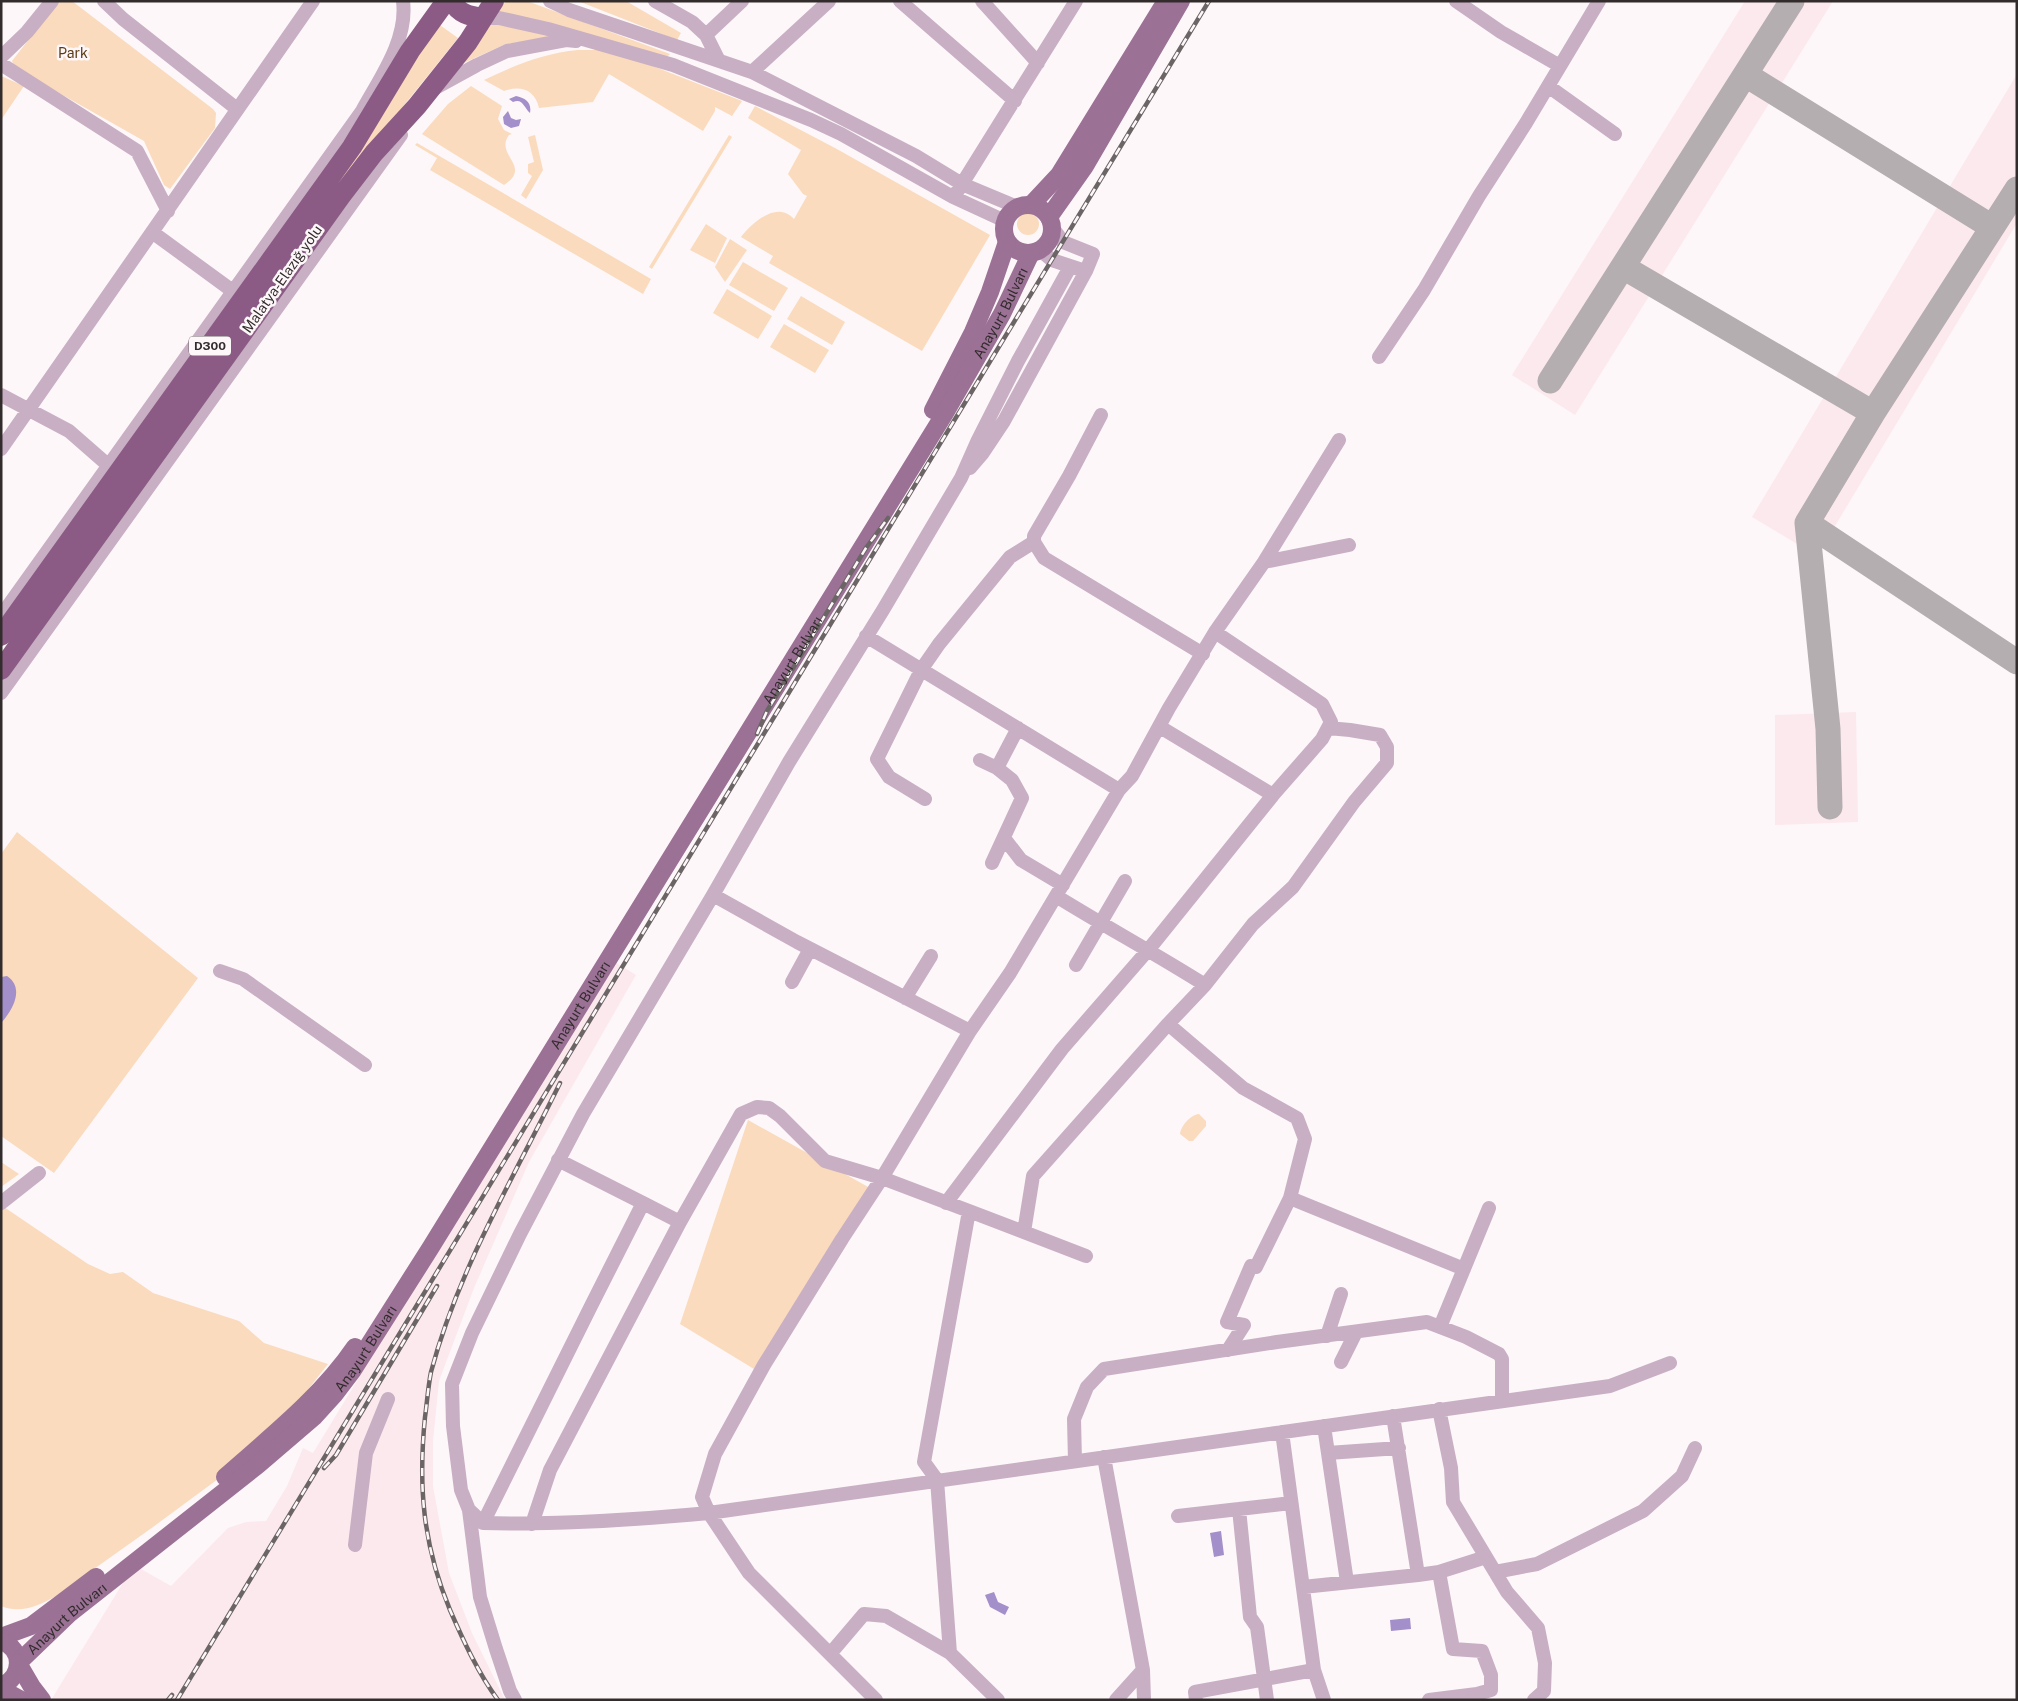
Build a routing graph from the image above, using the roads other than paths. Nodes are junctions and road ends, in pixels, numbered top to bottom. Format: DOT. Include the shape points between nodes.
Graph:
graph roads {
  1 [pos="52,1"];
  2 [pos="104,1"];
  3 [pos="313,1"];
  4 [pos="403,1"];
  5 [pos="446,1"];
  6 [pos="452,1"];
  7 [pos="550,1"];
  8 [pos="575,1"];
  9 [pos="655,1"];
  10 [pos="742,1"];
  11 [pos="829,1"];
  12 [pos="900,1"];
  13 [pos="982,1"];
  14 [pos="1166,1"];
  15 [pos="1181,1"];
  16 [pos="1456,1"];
  17 [pos="1598,1"];
  18 [pos="1071,4"];
  19 [pos="489,9"];
  20 [pos="593,17"];
  21 [pos="706,35"];
  22 [pos="566,40"];
  23 [pos="603,43"];
  24 [pos="410,51"];
  25 [pos="1,56"];
  26 [pos="718,59"];
  27 [pos="1038,63"];
  28 [pos="1,64"];
  29 [pos="1560,66"];
  30 [pos="444,72"];
  31 [pos="752,72"];
  32 [pos="1548,86"];
  33 [pos="423,99"];
  34 [pos="1015,101"];
  35 [pos="237,109"];
  36 [pos="362,111"];
  37 [pos="1615,134"];
  38 [pos="962,184"];
  39 [pos="953,197"];
  40 [pos="1024,206"];
  41 [pos="168,211"];
  42 [pos="1005,221"];
  43 [pos="1050,222"];
  44 [pos="152,232"];
  45 [pos="1007,242"];
  46 [pos="1035,251"];
  47 [pos="1070,267"];
  48 [pos="1086,271"];
  49 [pos="234,292"];
  50 [pos="1379,357"];
  51 [pos="1,395"];
  52 [pos="28,410"];
  53 [pos="1101,415"];
  54 [pos="1339,440"];
  55 [pos="1,449"];
  56 [pos="109,466"];
  57 [pos="961,478"];
  58 [pos="1034,542"];
  59 [pos="1349,545"];
  60 [pos="1264,562"];
  61 [pos="1,616"];
  62 [pos="1215,632"];
  63 [pos="1,636"];
  64 [pos="866,636"];
  65 [pos="1203,654"];
  66 [pos="1,670"];
  67 [pos="922,670"];
  68 [pos="1,693"];
  69 [pos="1160,726"];
  70 [pos="1018,728"];
  71 [pos="1328,728"];
  72 [pos="980,760"];
  73 [pos="997,768"];
  74 [pos="1119,790"];
  75 [pos="1273,795"];
  76 [pos="925,799"];
  77 [pos="1004,838"];
  78 [pos="992,864"];
  79 [pos="1125,881"];
  80 [pos="1060,891"];
  81 [pos="713,895"];
  82 [pos="1100,923"];
  83 [pos="810,949"];
  84 [pos="1149,949"];
  85 [pos="931,956"];
  86 [pos="1076,965"];
  87 [pos="220,971"];
  88 [pos="792,982"];
  89 [pos="1205,985"];
  90 [pos="905,998"];
  91 [pos="1168,1024"];
  92 [pos="970,1032"];
  93 [pos="365,1065"];
  94 [pos="558,1160"];
  95 [pos="39,1173"];
  96 [pos="882,1178"];
  97 [pos="1290,1198"];
  98 [pos="946,1202"];
  99 [pos="1,1203"];
  100 [pos="643,1203"];
  101 [pos="1489,1208"];
  102 [pos="969,1211"];
  103 [pos="680,1222"];
  104 [pos="1024,1232"];
  105 [pos="1086,1256"];
  106 [pos="1464,1269"];
  107 [pos="1341,1294"];
  108 [pos="1440,1327"];
  109 [pos="1356,1332"];
  110 [pos="1327,1336"];
  111 [pos="1228,1350"];
  112 [pos="1341,1362"];
  113 [pos="1670,1363"];
  114 [pos="388,1399"];
  115 [pos="1502,1400"];
  116 [pos="1439,1409"];
  117 [pos="1394,1416"];
  118 [pos="1324,1426"];
  119 [pos="1282,1432"];
  120 [pos="1399,1448"];
  121 [pos="1695,1448"];
  122 [pos="1328,1453"];
  123 [pos="1104,1457"];
  124 [pos="1074,1461"];
  125 [pos="937,1480"];
  126 [pos="1291,1504"];
  127 [pos="1239,1509"];
  128 [pos="469,1510"];
  129 [pos="709,1513"];
  130 [pos="1178,1516"];
  131 [pos="483,1523"];
  132 [pos="532,1524"];
  133 [pos="355,1545"];
  134 [pos="1486,1556"];
  135 [pos="1439,1572"];
  136 [pos="1495,1572"];
  137 [pos="1418,1575"];
  138 [pos="1347,1582"];
  139 [pos="1303,1587"];
  140 [pos="1,1625"];
  141 [pos="31,1626"];
  142 [pos="1,1639"];
  143 [pos="830,1654"];
  144 [pos="950,1654"];
  145 [pos="18,1663"];
  146 [pos="1143,1670"];
  147 [pos="1314,1670"];
  148 [pos="1264,1679"];
  149 [pos="1,1688"];
  150 [pos="21,1700"];
  151 [pos="42,1700"];
  152 [pos="515,1700"];
  153 [pos="876,1700"];
  154 [pos="998,1700"];
  155 [pos="1116,1700"];
  156 [pos="1144,1700"];
  157 [pos="1196,1700"];
  158 [pos="1267,1700"];
  159 [pos="1324,1700"];
  160 [pos="1429,1700"];
  161 [pos="1534,1700"];
  1 -- 25 [label="street" via="27,32"];
  2 -- 35 [label="street"];
  3 -- 35 [label="street"];
  4 -- 36 [label="street" via="405,15 398,42"];
  5 -- 24 [label="highway, Malatya-Elazığ yolu / D300"];
  6 -- 19 [label="highway" via="464,14"];
  7 -- 20 [label="street"];
  8 -- 20 [label="street"];
  9 -- 21 [label="street" via="692,22"];
  10 -- 21 [label="street"];
  11 -- 31 [label="street"];
  12 -- 34 [label="street"];
  13 -- 27 [label="street"];
  14 -- 40 [label="main road" via="1059,175"];
  15 -- 43 [label="main road"];
  16 -- 29 [label="street"];
  17 -- 29 [label="street"];
  18 -- 27 [label="street"];
  19 -- 23 [label="street" via="499,18"];
  19 -- 30 [label="highway, Malatya-Elazığ yolu / D300"];
  20 -- 26 [label="street"];
  21 -- 26 [label="street"];
  22 -- 23 [label="street"];
  22 -- 30 [label="street" via="547,35 513,42"];
  22 -- 33 [label="street" via="507,51 477,65"];
  23 -- 39 [label="street" via="673,64 811,120 850,138"];
  24 -- 36 [label="highway"];
  24 -- 63 [label="highway, Malatya-Elazığ yolu / D300" via="352,147"];
  26 -- 31 [label="street"];
  27 -- 34 [label="street"];
  28 -- 41 [label="street" via="137,151"];
  29 -- 32 [label="street"];
  30 -- 33 [label="highway, Malatya-Elazığ yolu / D300"];
  31 -- 38 [label="street" via="916,156"];
  32 -- 37 [label="street"];
  32 -- 50 [label="street" via="1424,290"];
  33 -- 66 [label="highway, Malatya-Elazığ yolu / D300" via="374,153 341,196"];
  33 -- 68 [label="street" via="383,161"];
  34 -- 38 [label="street"];
  35 -- 41 [label="street"];
  36 -- 49 [label="street"];
  38 -- 39 [label="street"];
  38 -- 40 [label="street"];
  39 -- 42 [label="street"];
  40 -- 42 [label="main road" via="1008,214"];
  40 -- 43 [label="main road" via="1041,208"];
  41 -- 44 [label="street"];
  42 -- 45 [label="main road" via="1003,228"];
  43 -- 46 [label="main road" via="1050,239"];
  43 -- 48 [label="street" via="1063,242 1093,254"];
  44 -- 49 [label="street"];
  44 -- 52 [label="street"];
  45 -- 46 [label="main road" via="1016,250"];
  45 -- 141 [label="main road, Anayurt Bulvarı" via="973,332 909,457 349,1356 287,1422 221,1480"];
  46 -- 47 [label="street"];
  46 -- 145 [label="main road, Anayurt Bulvarı" via="940,422 353,1370 298,1432 69,1614"];
  47 -- 48 [label="street"];
  47 -- 57 [label="street" via="1021,354"];
  48 -- 57 [label="street" via="1004,421"];
  49 -- 56 [label="street"];
  51 -- 52 [label="street"];
  52 -- 55 [label="street"];
  52 -- 56 [label="street" via="69,431"];
  53 -- 58 [label="street" via="1034,536"];
  54 -- 60 [label="street"];
  56 -- 61 [label="street"];
  57 -- 64 [label="street"];
  58 -- 65 [label="street" via="1044,558"];
  58 -- 67 [label="street" via="1010,557 939,644"];
  59 -- 60 [label="street"];
  60 -- 62 [label="street"];
  62 -- 65 [label="street"];
  62 -- 71 [label="street" via="1322,704 1331,722"];
  64 -- 67 [label="street"];
  64 -- 81 [label="street"];
  65 -- 69 [label="street"];
  67 -- 70 [label="street"];
  67 -- 76 [label="street" via="877,760 889,776"];
  69 -- 74 [label="street" via="1132,776"];
  69 -- 75 [label="street"];
  70 -- 73 [label="street"];
  70 -- 74 [label="street"];
  71 -- 75 [label="street"];
  71 -- 89 [label="street" via="1380,735 1388,747 1387,763 1354,802 1293,886 1253,924"];
  72 -- 73 [label="street"];
  73 -- 77 [label="street" via="1012,780 1022,798"];
  74 -- 80 [label="street"];
  75 -- 84 [label="street"];
  77 -- 78 [label="street"];
  77 -- 80 [label="street" via="1021,860"];
  79 -- 82 [label="street"];
  80 -- 82 [label="street"];
  80 -- 92 [label="street"];
  81 -- 83 [label="street"];
  81 -- 94 [label="street"];
  82 -- 84 [label="street"];
  82 -- 86 [label="street"];
  83 -- 88 [label="street"];
  83 -- 90 [label="street"];
  84 -- 89 [label="street"];
  84 -- 98 [label="street" via="1062,1049"];
  85 -- 90 [label="street"];
  87 -- 93 [label="street" via="243,979"];
  89 -- 91 [label="street"];
  90 -- 92 [label="street"];
  91 -- 97 [label="street" via="1243,1088 1297,1118 1305,1139"];
  91 -- 104 [label="street" via="1033,1176"];
  92 -- 96 [label="street"];
  94 -- 100 [label="street"];
  94 -- 128 [label="street" via="472,1333 452,1384 453,1426 461,1490"];
  95 -- 99 [label="street"];
  96 -- 98 [label="street"];
  96 -- 103 [label="street" via="825,1161 770,1108 757,1107 742,1114"];
  96 -- 129 [label="street" via="764,1365 715,1454 702,1497"];
  97 -- 106 [label="street"];
  97 -- 111 [label="street" via="1256,1267 1251,1266 1227,1322 1244,1325"];
  98 -- 102 [label="street"];
  100 -- 103 [label="street"];
  100 -- 131 [label="street"];
  101 -- 106 [label="street"];
  102 -- 104 [label="street"];
  102 -- 125 [label="street" via="924,1462"];
  103 -- 132 [label="street" via="550,1470"];
  104 -- 105 [label="street"];
  106 -- 108 [label="street"];
  107 -- 110 [label="street"];
  108 -- 109 [label="street" via="1427,1322"];
  108 -- 115 [label="street" via="1466,1336 1499,1354 1502,1359"];
  109 -- 110 [label="street"];
  109 -- 112 [label="street"];
  110 -- 111 [label="street"];
  111 -- 124 [label="street" via="1104,1370 1087,1387 1074,1419"];
  113 -- 115 [label="street" via="1610,1386"];
  114 -- 133 [label="street" via="366,1453"];
  115 -- 116 [label="street"];
  116 -- 117 [label="street"];
  116 -- 134 [label="street" via="1453,1502"];
  117 -- 118 [label="street"];
  117 -- 120 [label="street"];
  118 -- 119 [label="street"];
  118 -- 122 [label="street"];
  119 -- 123 [label="street"];
  119 -- 126 [label="street"];
  120 -- 122 [label="street"];
  120 -- 137 [label="street"];
  121 -- 136 [label="street" via="1682,1476 1643,1511 1537,1564"];
  122 -- 138 [label="street"];
  123 -- 124 [label="street"];
  123 -- 146 [label="street"];
  124 -- 125 [label="street"];
  125 -- 129 [label="street"];
  125 -- 144 [label="street"];
  126 -- 127 [label="street"];
  126 -- 139 [label="street"];
  127 -- 130 [label="street"];
  127 -- 148 [label="street" via="1250,1617 1257,1627"];
  128 -- 131 [label="street"];
  128 -- 152 [label="street" via="480,1597"];
  129 -- 132 [label="street" via="637,1520"];
  129 -- 143 [label="street" via="749,1573"];
  131 -- 132 [label="street"];
  134 -- 135 [label="street"];
  134 -- 136 [label="street"];
  135 -- 137 [label="street"];
  135 -- 160 [label="street" via="1453,1649 1482,1651 1491,1675 1491,1690"];
  136 -- 161 [label="street" via="1538,1628 1545,1663 1544,1691"];
  137 -- 138 [label="street"];
  138 -- 139 [label="street"];
  139 -- 147 [label="street"];
  140 -- 141 [label="main road"];
  141 -- 142 [label="main road, Anayurt Bulvarı"];
  142 -- 145 [label="main road" via="13,1648"];
  143 -- 144 [label="street" via="864,1614 886,1616"];
  143 -- 153 [label="street"];
  144 -- 154 [label="street"];
  145 -- 149 [label="main road, Anayurt Bulvarı" via="15,1676"];
  145 -- 151 [label="main road"];
  146 -- 155 [label="street"];
  146 -- 156 [label="street"];
  147 -- 148 [label="street"];
  147 -- 159 [label="street"];
  148 -- 157 [label="street" via="1194,1692"];
  148 -- 158 [label="street"];
  149 -- 150 [label="main road"];
}
